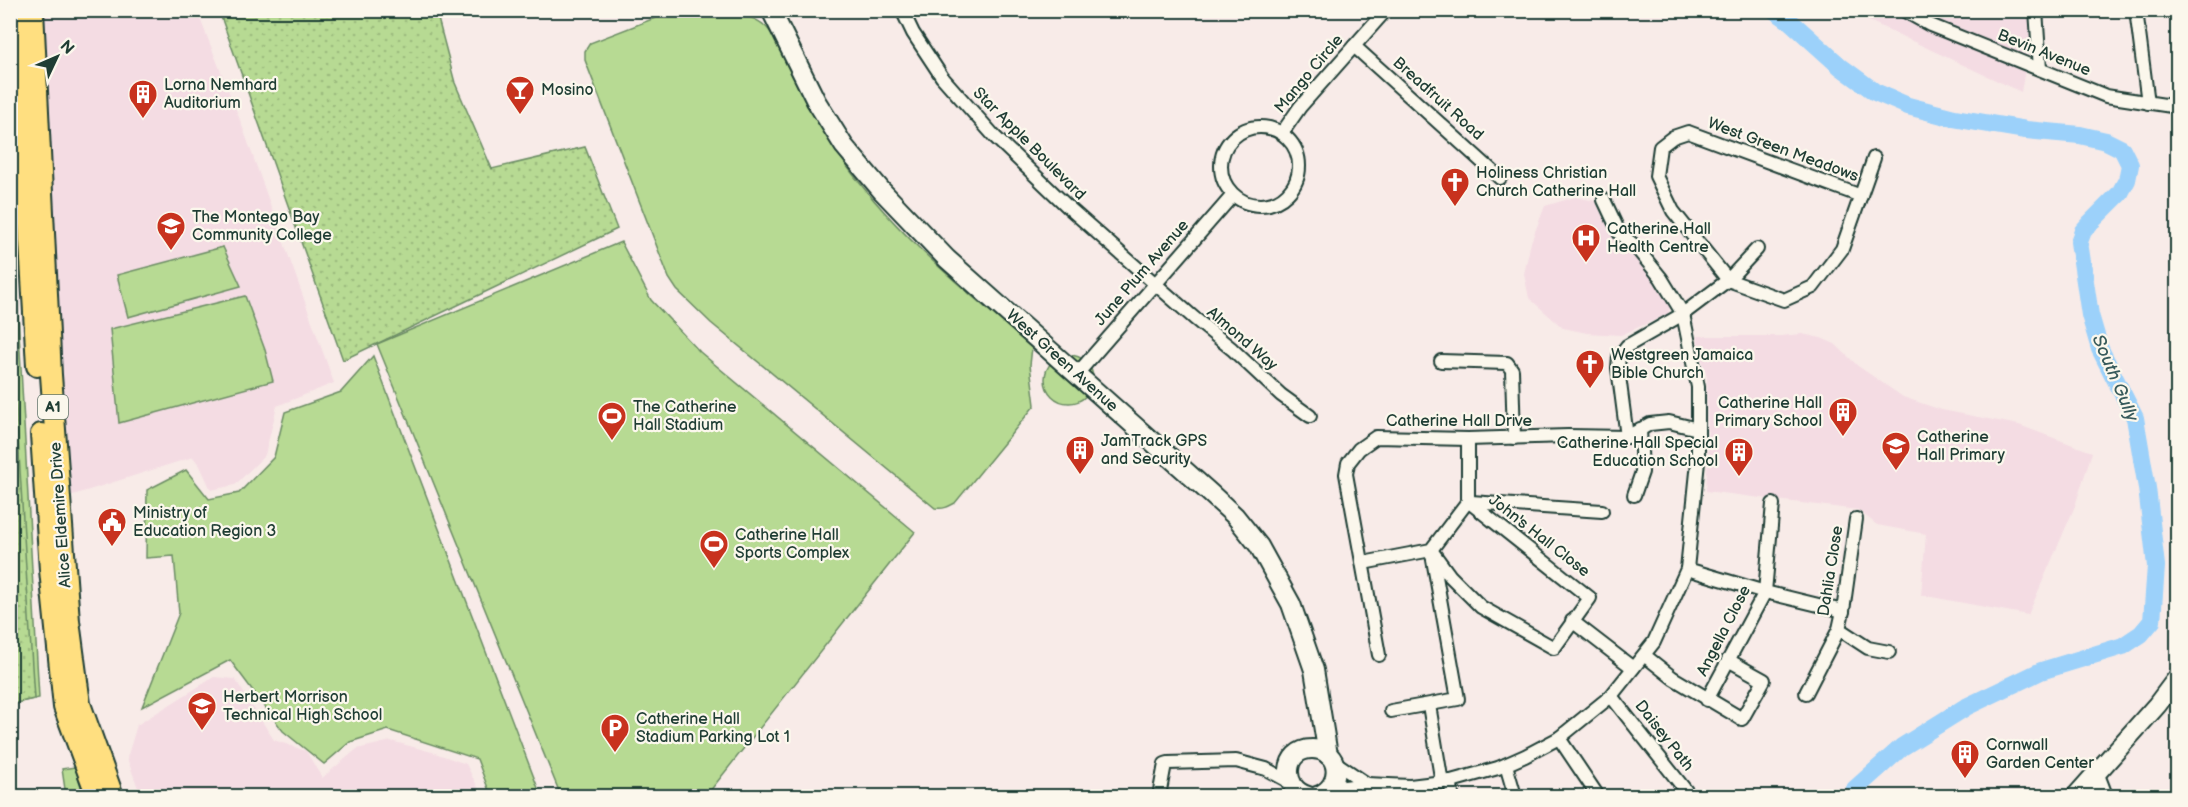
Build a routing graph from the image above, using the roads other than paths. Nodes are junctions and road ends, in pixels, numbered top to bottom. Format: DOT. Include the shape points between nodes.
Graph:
graph roads {
  1 [pos="17,10"];
  2 [pos="33,10"];
  3 [pos="771,10"];
  4 [pos="902,10"];
  5 [pos="1386,10"];
  6 [pos="1904,10"];
  7 [pos="2036,10"];
  8 [pos="2136,10"];
  9 [pos="1354,46"];
  10 [pos="2040,69"];
  11 [pos="2148,103"];
  12 [pos="2178,107"];
  13 [pos="1282,133"];
  14 [pos="1874,158"];
  15 [pos="1500,178"];
  16 [pos="1233,195"];
  17 [pos="1861,196"];
  18 [pos="1604,200"];
  19 [pos="1757,249"];
  20 [pos="1728,280"];
  21 [pos="1155,283"];
  22 [pos="1683,314"];
  23 [pos="1441,361"];
  24 [pos="1077,374"];
  25 [pos="1310,416"];
  26 [pos="1640,429"];
  27 [pos="1698,429"];
  28 [pos="1627,437"];
  29 [pos="1514,438"];
  30 [pos="1468,439"];
  31 [pos="1634,495"];
  32 [pos="1468,501"];
  33 [pos="1773,504"];
  34 [pos="1602,511"];
  35 [pos="1856,519"];
  36 [pos="1431,550"];
  37 [pos="1363,563"];
  38 [pos="1687,569"];
  39 [pos="1765,592"];
  40 [pos="1843,611"];
  41 [pos="1572,621"];
  42 [pos="1839,629"];
  43 [pos="1889,652"];
  44 [pos="1378,655"];
  45 [pos="1644,655"];
  46 [pos="1728,660"];
  47 [pos="1633,668"];
  48 [pos="2178,677"];
  49 [pos="1806,693"];
  50 [pos="1611,696"];
  51 [pos="1707,700"];
  52 [pos="1429,705"];
  53 [pos="1390,711"];
  54 [pos="1322,723"];
  55 [pos="1559,738"];
  56 [pos="1297,756"];
  57 [pos="1331,758"];
  58 [pos="1506,765"];
  59 [pos="1266,769"];
  60 [pos="2095,775"];
  61 [pos="1446,782"];
  62 [pos="1367,784"];
  63 [pos="1391,791"];
  64 [pos="1311,793"];
  65 [pos="97,796"];
  66 [pos="113,796"];
  67 [pos="1159,796"];
  68 [pos="1452,796"];
  69 [pos="1515,796"];
  70 [pos="1598,796"];
  71 [pos="1690,796"];
  72 [pos="2076,796"];
  73 [pos="2103,796"];
  1 -- 65 [label="main road, Alice Eldemire Drive / A1" via="49,548 64,707"];
  2 -- 66 [label="main road, Alice Eldemire Drive / A1" via="51,375 69,621 80,704"];
  3 -- 24 [label="street, West Green Avenue" via="816,101 882,191 947,259"];
  4 -- 21 [label="street, Star Apple Boulevard" via="931,61 972,113 1068,207"];
  5 -- 9 [label="street, Mango Circle"];
  6 -- 10 [label="street, Bevin Avenue" via="1930,25"];
  7 -- 10 [label="street"];
  8 -- 11 [label="street"];
  9 -- 13 [label="street, Mango Circle"];
  9 -- 15 [label="street, Breadfruit Road"];
  10 -- 11 [label="street, Bevin Avenue" via="2106,96"];
  11 -- 12 [label="street, Bevin Avenue"];
  13 -- 16 [label="street" via="1256,126 1232,137 1224,148 1221,166 1225,184"];
  13 -- 16 [label="street" via="1299,160 1298,177 1290,191 1275,202 1257,206"];
  14 -- 17 [label="street"];
  16 -- 21 [label="street, June Plum Avenue"];
  17 -- 20 [label="street, West Green Meadows" via="1842,249 1813,287 1784,300"];
  17 -- 20 [label="street, West Green Meadows" via="1688,132 1673,137 1660,147 1656,176 1673,211"];
  18 -- 22 [label="street" via="1620,234 1661,278"];
  19 -- 20 [label="street"];
  20 -- 22 [label="street"];
  21 -- 24 [label="street, June Plum Avenue"];
  21 -- 25 [label="street, Almond Way"];
  22 -- 27 [label="street" via="1698,387"];
  22 -- 28 [label="street" via="1627,346 1619,356"];
  23 -- 29 [label="street" via="1510,366"];
  24 -- 54 [label="street, West Green Avenue" via="1235,516 1259,546 1291,604 1314,670"];
  26 -- 27 [label="street" via="1670,422"];
  26 -- 28 [label="street"];
  26 -- 31 [label="street" via="1642,472"];
  27 -- 38 [label="street"];
  28 -- 29 [label="street, Catherine Hall Drive"];
  29 -- 30 [label="street, Catherine Hall Drive"];
  30 -- 32 [label="street"];
  30 -- 37 [label="street, Catherine Hall Drive" via="1376,437 1359,449 1348,463 1346,474"];
  32 -- 34 [label="street"];
  32 -- 36 [label="street"];
  32 -- 41 [label="street, John's Hall Close" via="1590,598"];
  33 -- 39 [label="street, Angella Close"];
  35 -- 40 [label="street, Dahlia Close"];
  36 -- 37 [label="street"];
  36 -- 41 [label="street" via="1480,607 1554,648"];
  36 -- 52 [label="street" via="1458,699"];
  37 -- 44 [label="street, Catherine Hall Drive"];
  38 -- 39 [label="street"];
  38 -- 45 [label="street" via="1654,642"];
  39 -- 40 [label="street"];
  39 -- 46 [label="street, Angella Close"];
  40 -- 42 [label="street, Dahlia Close"];
  41 -- 47 [label="street"];
  42 -- 43 [label="street" via="1868,648"];
  42 -- 49 [label="street, Dahlia Close"];
  45 -- 47 [label="street"];
  45 -- 51 [label="street"];
  46 -- 51 [label="street, Angella Close"];
  46 -- 51 [label="street" via="1764,682 1742,719"];
  47 -- 50 [label="street"];
  48 -- 60 [label="street"];
  50 -- 55 [label="street"];
  50 -- 71 [label="street, Daisey Path"];
  52 -- 53 [label="street"];
  52 -- 61 [label="street"];
  54 -- 56 [label="street"];
  54 -- 57 [label="street, West Green Avenue"];
  55 -- 58 [label="street"];
  55 -- 70 [label="street"];
  56 -- 57 [label="street" via="1315,749"];
  56 -- 59 [label="street"];
  56 -- 64 [label="street" via="1288,771"];
  57 -- 62 [label="street"];
  57 -- 64 [label="street" via="1336,776"];
  58 -- 61 [label="street"];
  58 -- 69 [label="street"];
  59 -- 64 [label="street"];
  59 -- 67 [label="street" via="1236,761 1166,763"];
  60 -- 72 [label="street"];
  60 -- 73 [label="street"];
  61 -- 63 [label="street"];
  61 -- 68 [label="street"];
  62 -- 63 [label="street"];
  62 -- 64 [label="street"];
}
